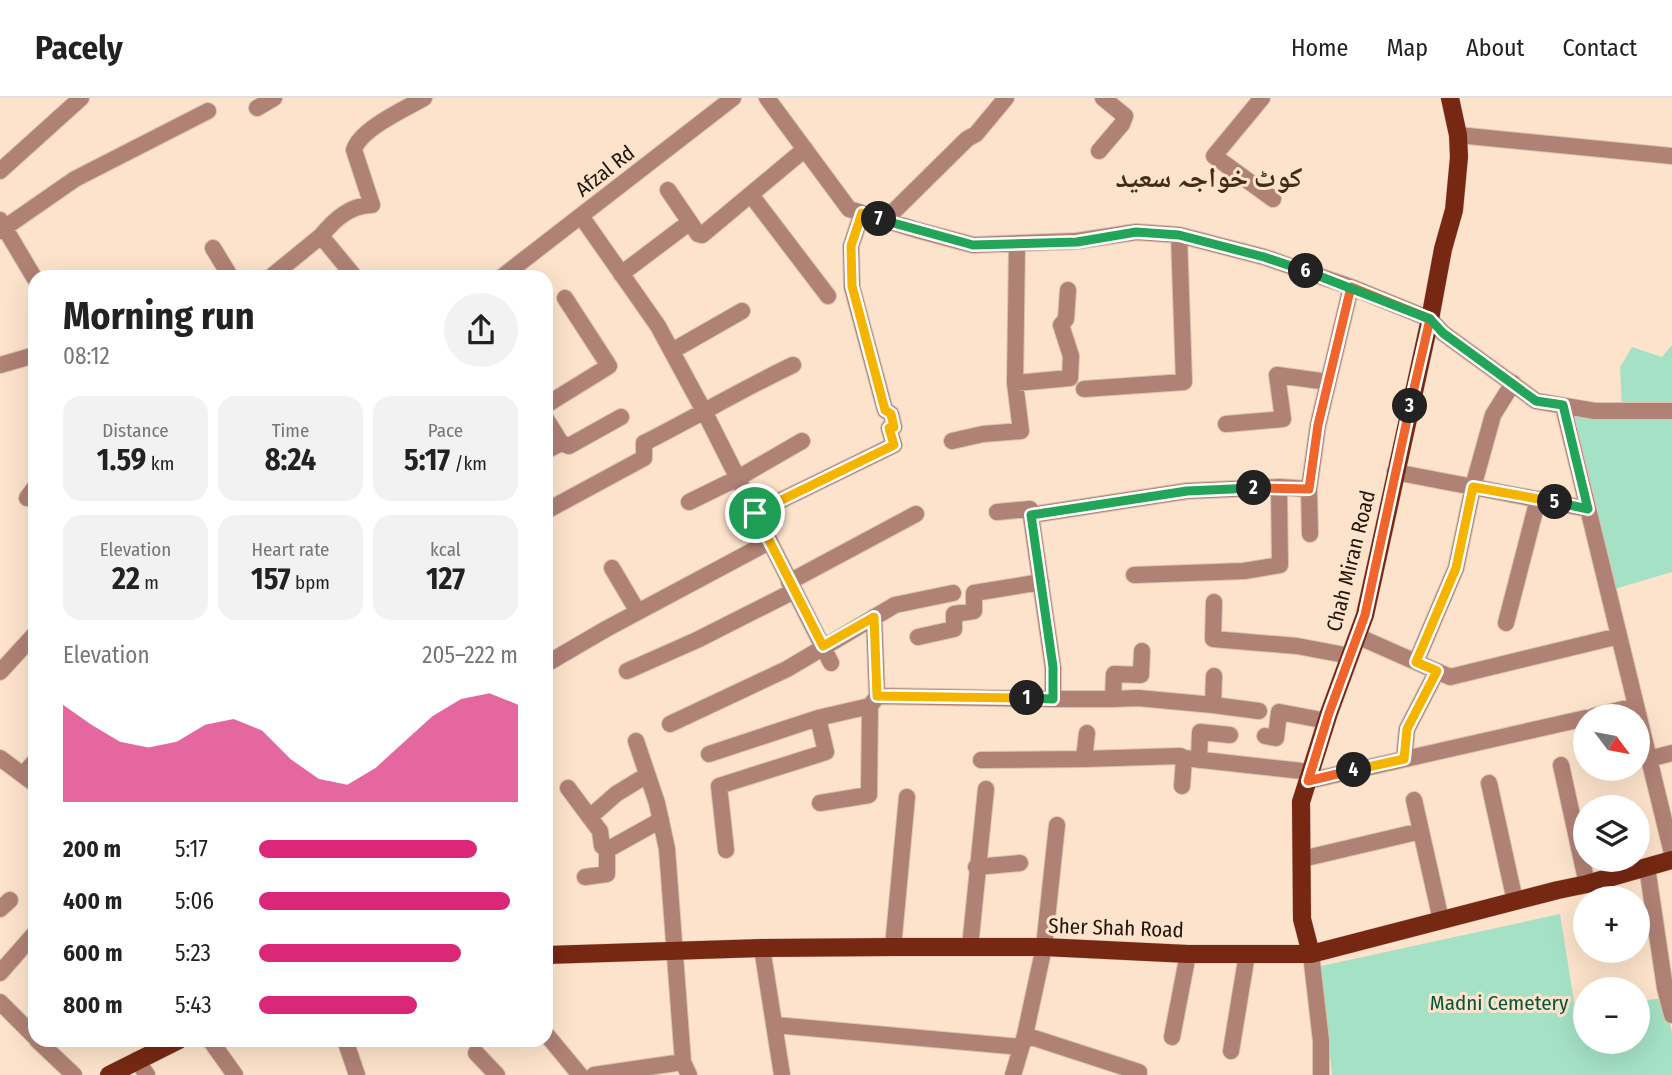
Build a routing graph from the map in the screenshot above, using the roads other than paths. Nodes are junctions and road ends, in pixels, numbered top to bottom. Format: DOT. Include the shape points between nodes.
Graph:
graph roads {
  1 [pos="81,98"];
  2 [pos="274,98"];
  3 [pos="733,98"];
  4 [pos="767,98"];
  5 [pos="1006,98"];
  6 [pos="1103,98"];
  7 [pos="1262,98"];
  8 [pos="1450,98"];
  9 [pos="415,100"];
  10 [pos="257,108"];
  11 [pos="208,111"];
  12 [pos="1458,135"];
  13 [pos="805,149"];
  14 [pos="1099,151"];
  15 [pos="1672,156"];
  16 [pos="0,171"];
  17 [pos="668,190"];
  18 [pos="751,195"];
  19 [pos="1273,199"];
  20 [pos="862,213"];
  21 [pos="581,216"];
  22 [pos="885,220"];
  23 [pos="690,222"];
  24 [pos="2,226"];
  25 [pos="1179,235"];
  26 [pos="321,236"];
  27 [pos="1017,245"];
  28 [pos="213,248"];
  29 [pos="29,270"];
  30 [pos="226,270"];
  31 [pos="279,270"];
  32 [pos="345,270"];
  33 [pos="511,270"];
  34 [pos="621,274"];
  35 [pos="1351,287"];
  36 [pos="1068,290"];
  37 [pos="828,296"];
  38 [pos="565,299"];
  39 [pos="742,311"];
  40 [pos="1430,319"];
  41 [pos="672,351"];
  42 [pos="28,357"];
  43 [pos="0,365"];
  44 [pos="793,365"];
  45 [pos="1328,382"];
  46 [pos="1015,383"];
  47 [pos="1513,383"];
  48 [pos="1084,389"];
  49 [pos="553,401"];
  50 [pos="1563,405"];
  51 [pos="1672,411"];
  52 [pos="705,412"];
  53 [pos="621,417"];
  54 [pos="1226,424"];
  55 [pos="553,430"];
  56 [pos="802,440"];
  57 [pos="952,441"];
  58 [pos="561,443"];
  59 [pos="553,447"];
  60 [pos="1395,472"];
  61 [pos="738,478"];
  62 [pos="1279,486"];
  63 [pos="1473,487"];
  64 [pos="1309,489"];
  65 [pos="1538,499"];
  66 [pos="689,502"];
  67 [pos="553,508"];
  68 [pos="1588,509"];
  69 [pos="997,512"];
  70 [pos="755,513"];
  71 [pos="916,514"];
  72 [pos="1031,515"];
  73 [pos="1310,534"];
  74 [pos="769,542"];
  75 [pos="611,568"];
  76 [pos="1134,575"];
  77 [pos="1041,582"];
  78 [pos="792,586"];
  79 [pos="953,593"];
  80 [pos="1214,602"];
  81 [pos="638,612"];
  82 [pos="874,617"];
  83 [pos="1506,623"];
  84 [pos="1357,636"];
  85 [pos="1619,636"];
  86 [pos="918,637"];
  87 [pos="28,641"];
  88 [pos="823,646"];
  89 [pos="1142,651"];
  90 [pos="1350,656"];
  91 [pos="553,660"];
  92 [pos="1416,662"];
  93 [pos="831,663"];
  94 [pos="0,671"];
  95 [pos="627,671"];
  96 [pos="1437,671"];
  97 [pos="1214,676"];
  98 [pos="1053,699"];
  99 [pos="1113,699"];
  100 [pos="874,701"];
  101 [pos="1636,704"];
  102 [pos="1213,705"];
  103 [pos="1259,711"];
  104 [pos="818,718"];
  105 [pos="1327,721"];
  106 [pos="1573,721"];
  107 [pos="670,724"];
  108 [pos="1087,733"];
  109 [pos="1230,735"];
  110 [pos="1265,736"];
  111 [pos="635,741"];
  112 [pos="1672,752"];
  113 [pos="709,754"];
  114 [pos="0,758"];
  115 [pos="1084,759"];
  116 [pos="1192,759"];
  117 [pos="1404,759"];
  118 [pos="1650,759"];
  119 [pos="981,760"];
  120 [pos="1650,763"];
  121 [pos="1561,765"];
  122 [pos="647,775"];
  123 [pos="1309,776"];
  124 [pos="28,778"];
  125 [pos="1489,783"];
  126 [pos="1182,786"];
  127 [pos="568,788"];
  128 [pos="986,789"];
  129 [pos="907,797"];
  130 [pos="1414,800"];
  131 [pos="820,803"];
  132 [pos="590,817"];
  133 [pos="661,820"];
  134 [pos="1057,825"];
  135 [pos="1421,831"];
  136 [pos="607,850"];
  137 [pos="726,850"];
  138 [pos="1672,853"];
  139 [pos="1302,859"];
  140 [pos="1672,860"];
  141 [pos="1020,863"];
  142 [pos="1650,866"];
  143 [pos="976,867"];
  144 [pos="1629,872"];
  145 [pos="1648,872"];
  146 [pos="585,877"];
  147 [pos="1587,884"];
  148 [pos="1515,901"];
  149 [pos="1441,920"];
  150 [pos="28,941"];
  151 [pos="893,947"];
  152 [pos="970,947"];
  153 [pos="1044,947"];
  154 [pos="762,948"];
  155 [pos="674,951"];
  156 [pos="1188,954"];
  157 [pos="1247,954"];
  158 [pos="1311,954"];
  159 [pos="553,955"];
  160 [pos="0,973"];
  161 [pos="0,1002"];
  162 [pos="1672,1015"];
  163 [pos="775,1026"];
  164 [pos="28,1030"];
  165 [pos="1172,1037"];
  166 [pos="1023,1041"];
  167 [pos="553,1042"];
  168 [pos="45,1047"];
  169 [pos="170,1047"];
  170 [pos="215,1047"];
  171 [pos="347,1047"];
  172 [pos="1231,1051"];
  173 [pos="476,1053"];
  174 [pos="142,1068"];
  175 [pos="686,1069"];
  176 [pos="1139,1072"];
  177 [pos="74,1075"];
  178 [pos="109,1075"];
  179 [pos="235,1075"];
  180 [pos="357,1075"];
  181 [pos="497,1075"];
  182 [pos="580,1075"];
  183 [pos="594,1075"];
  184 [pos="782,1075"];
  185 [pos="1013,1075"];
  186 [pos="1321,1075"];
  1 -- 16 [label="street"];
  2 -- 10 [label="street"];
  3 -- 21 [label="street, Afzal Rd"];
  4 -- 13 [label="street"];
  5 -- 22 [label="street" via="976,134"];
  6 -- 14 [label="street" via="1125,116"];
  7 -- 19 [label="street" via="1214,156"];
  8 -- 12 [label="main road, Chah Miran Road"];
  9 -- 26 [label="street" via="357,141 354,150 372,205 349,210"];
  11 -- 24 [label="street" via="75,179"];
  12 -- 15 [label="street"];
  12 -- 40 [label="main road, Chah Miran Road" via="1454,210"];
  13 -- 18 [label="street"];
  13 -- 20 [label="street" via="849,209"];
  17 -- 23 [label="street"];
  18 -- 23 [label="street" via="702,234"];
  18 -- 37 [label="street"];
  20 -- 22 [label="street"];
  20 -- 70 [label="street" via="851,246 852,286 885,410 891,414 894,445"];
  21 -- 33 [label="street, Afzal Rd"];
  21 -- 34 [label="street"];
  22 -- 27 [label="street" via="973,245"];
  23 -- 34 [label="street"];
  24 -- 29 [label="street"];
  25 -- 27 [label="street" via="1136,232 1077,242"];
  25 -- 35 [label="street" via="1264,257"];
  25 -- 48 [label="street" via="1184,382"];
  26 -- 31 [label="street"];
  26 -- 32 [label="street"];
  27 -- 46 [label="street"];
  28 -- 30 [label="street"];
  34 -- 41 [label="street"];
  35 -- 40 [label="street"];
  35 -- 45 [label="street"];
  36 -- 46 [label="street" via="1066,319 1060,325 1071,356 1070,379"];
  38 -- 49 [label="street" via="609,366"];
  39 -- 41 [label="street"];
  40 -- 47 [label="street"];
  40 -- 60 [label="main road, Chah Miran Road"];
  41 -- 52 [label="street"];
  42 -- 43 [label="street"];
  44 -- 52 [label="street"];
  45 -- 54 [label="street" via="1277,375 1283,419"];
  45 -- 64 [label="street"];
  46 -- 57 [label="street" via="1021,431"];
  47 -- 50 [label="street" via="1536,401"];
  47 -- 63 [label="street" via="1493,415"];
  50 -- 51 [label="street" via="1595,411"];
  50 -- 68 [label="street"];
  52 -- 61 [label="street"];
  52 -- 67 [label="street" via="644,443 643,458"];
  53 -- 58 [label="street" via="569,446"];
  55 -- 58 [label="street"];
  56 -- 61 [label="street"];
  58 -- 59 [label="street"];
  60 -- 63 [label="street"];
  60 -- 84 [label="main road, Chah Miran Road"];
  61 -- 66 [label="street"];
  61 -- 70 [label="street"];
  62 -- 64 [label="street"];
  62 -- 72 [label="street" via="1187,491"];
  62 -- 76 [label="street" via="1280,565"];
  63 -- 65 [label="street"];
  63 -- 92 [label="street" via="1456,568"];
  64 -- 73 [label="street"];
  65 -- 68 [label="street"];
  65 -- 83 [label="street"];
  68 -- 85 [label="street"];
  69 -- 72 [label="street" via="1030,509"];
  70 -- 74 [label="street"];
  71 -- 78 [label="street"];
  72 -- 77 [label="street"];
  74 -- 78 [label="street"];
  74 -- 81 [label="street"];
  75 -- 81 [label="street"];
  77 -- 86 [label="street" via="974,593 974,611 954,614 954,629"];
  77 -- 98 [label="street"];
  78 -- 88 [label="street"];
  78 -- 95 [label="street" via="697,640"];
  79 -- 82 [label="street" via="895,605"];
  80 -- 90 [label="street" via="1213,639"];
  81 -- 91 [label="street"];
  82 -- 88 [label="street"];
  82 -- 100 [label="street"];
  84 -- 90 [label="main road, Chah Miran Road"];
  84 -- 92 [label="street"];
  85 -- 96 [label="street" via="1450,677"];
  85 -- 101 [label="street"];
  87 -- 94 [label="street"];
  88 -- 93 [label="street"];
  88 -- 107 [label="street" via="787,669"];
  89 -- 99 [label="street" via="1142,675 1114,674"];
  90 -- 105 [label="main road, Chah Miran Road"];
  92 -- 96 [label="street"];
  96 -- 117 [label="street" via="1407,729"];
  97 -- 102 [label="street"];
  98 -- 99 [label="street"];
  98 -- 100 [label="street"];
  99 -- 102 [label="street"];
  100 -- 104 [label="street"];
  100 -- 131 [label="street" via="869,795"];
  102 -- 103 [label="street"];
  104 -- 113 [label="street"];
  104 -- 137 [label="street" via="826,752 719,786"];
  105 -- 110 [label="street" via="1279,712 1276,738"];
  105 -- 123 [label="main road, Chah Miran Road"];
  106 -- 117 [label="street"];
  108 -- 115 [label="street"];
  109 -- 116 [label="street" via="1200,732"];
  111 -- 122 [label="street"];
  112 -- 118 [label="street"];
  114 -- 124 [label="street"];
  115 -- 116 [label="street"];
  115 -- 119 [label="street"];
  116 -- 123 [label="street"];
  116 -- 126 [label="street"];
  117 -- 123 [label="street"];
  120 -- 138 [label="street"];
  121 -- 147 [label="street"];
  122 -- 132 [label="street" via="615,794"];
  122 -- 133 [label="street"];
  123 -- 139 [label="main road, Chah Miran Road" via="1301,802"];
  125 -- 148 [label="street"];
  127 -- 132 [label="street"];
  128 -- 143 [label="street"];
  129 -- 151 [label="street"];
  130 -- 135 [label="street"];
  132 -- 136 [label="street"];
  133 -- 136 [label="street"];
  133 -- 155 [label="street"];
  134 -- 153 [label="street"];
  135 -- 139 [label="street"];
  135 -- 149 [label="street"];
  136 -- 146 [label="street" via="607,874"];
  139 -- 158 [label="main road, Chah Miran Road" via="1302,919"];
  140 -- 142 [label="main road, Sher Shah Road"];
  141 -- 143 [label="street"];
  143 -- 152 [label="street"];
  144 -- 147 [label="main road, Sher Shah Road"];
  145 -- 162 [label="street"];
  147 -- 148 [label="main road, Sher Shah Road"];
  148 -- 149 [label="main road, Sher Shah Road"];
  149 -- 158 [label="main road, Sher Shah Road"];
  150 -- 160 [label="street"];
  151 -- 152 [label="main road, Sher Shah Road"];
  151 -- 154 [label="main road, Sher Shah Road"];
  152 -- 153 [label="main road, Sher Shah Road"];
  153 -- 156 [label="main road, Sher Shah Road"];
  153 -- 166 [label="street"];
  154 -- 155 [label="main road, Sher Shah Road"];
  154 -- 163 [label="street"];
  155 -- 159 [label="main road, Sher Shah Road"];
  155 -- 175 [label="street"];
  156 -- 157 [label="main road, Sher Shah Road"];
  156 -- 165 [label="street"];
  157 -- 158 [label="main road, Sher Shah Road"];
  157 -- 172 [label="street"];
  158 -- 186 [label="street, Chah Miran Road"];
  161 -- 164 [label="street"];
  163 -- 166 [label="street"];
  163 -- 184 [label="street"];
  166 -- 176 [label="street"];
  166 -- 185 [label="street"];
  167 -- 182 [label="street"];
  168 -- 177 [label="street"];
  169 -- 174 [label="main road"];
  170 -- 179 [label="street"];
  171 -- 180 [label="street"];
  173 -- 181 [label="street"];
  174 -- 178 [label="main road"];
  175 -- 183 [label="street"];
}
